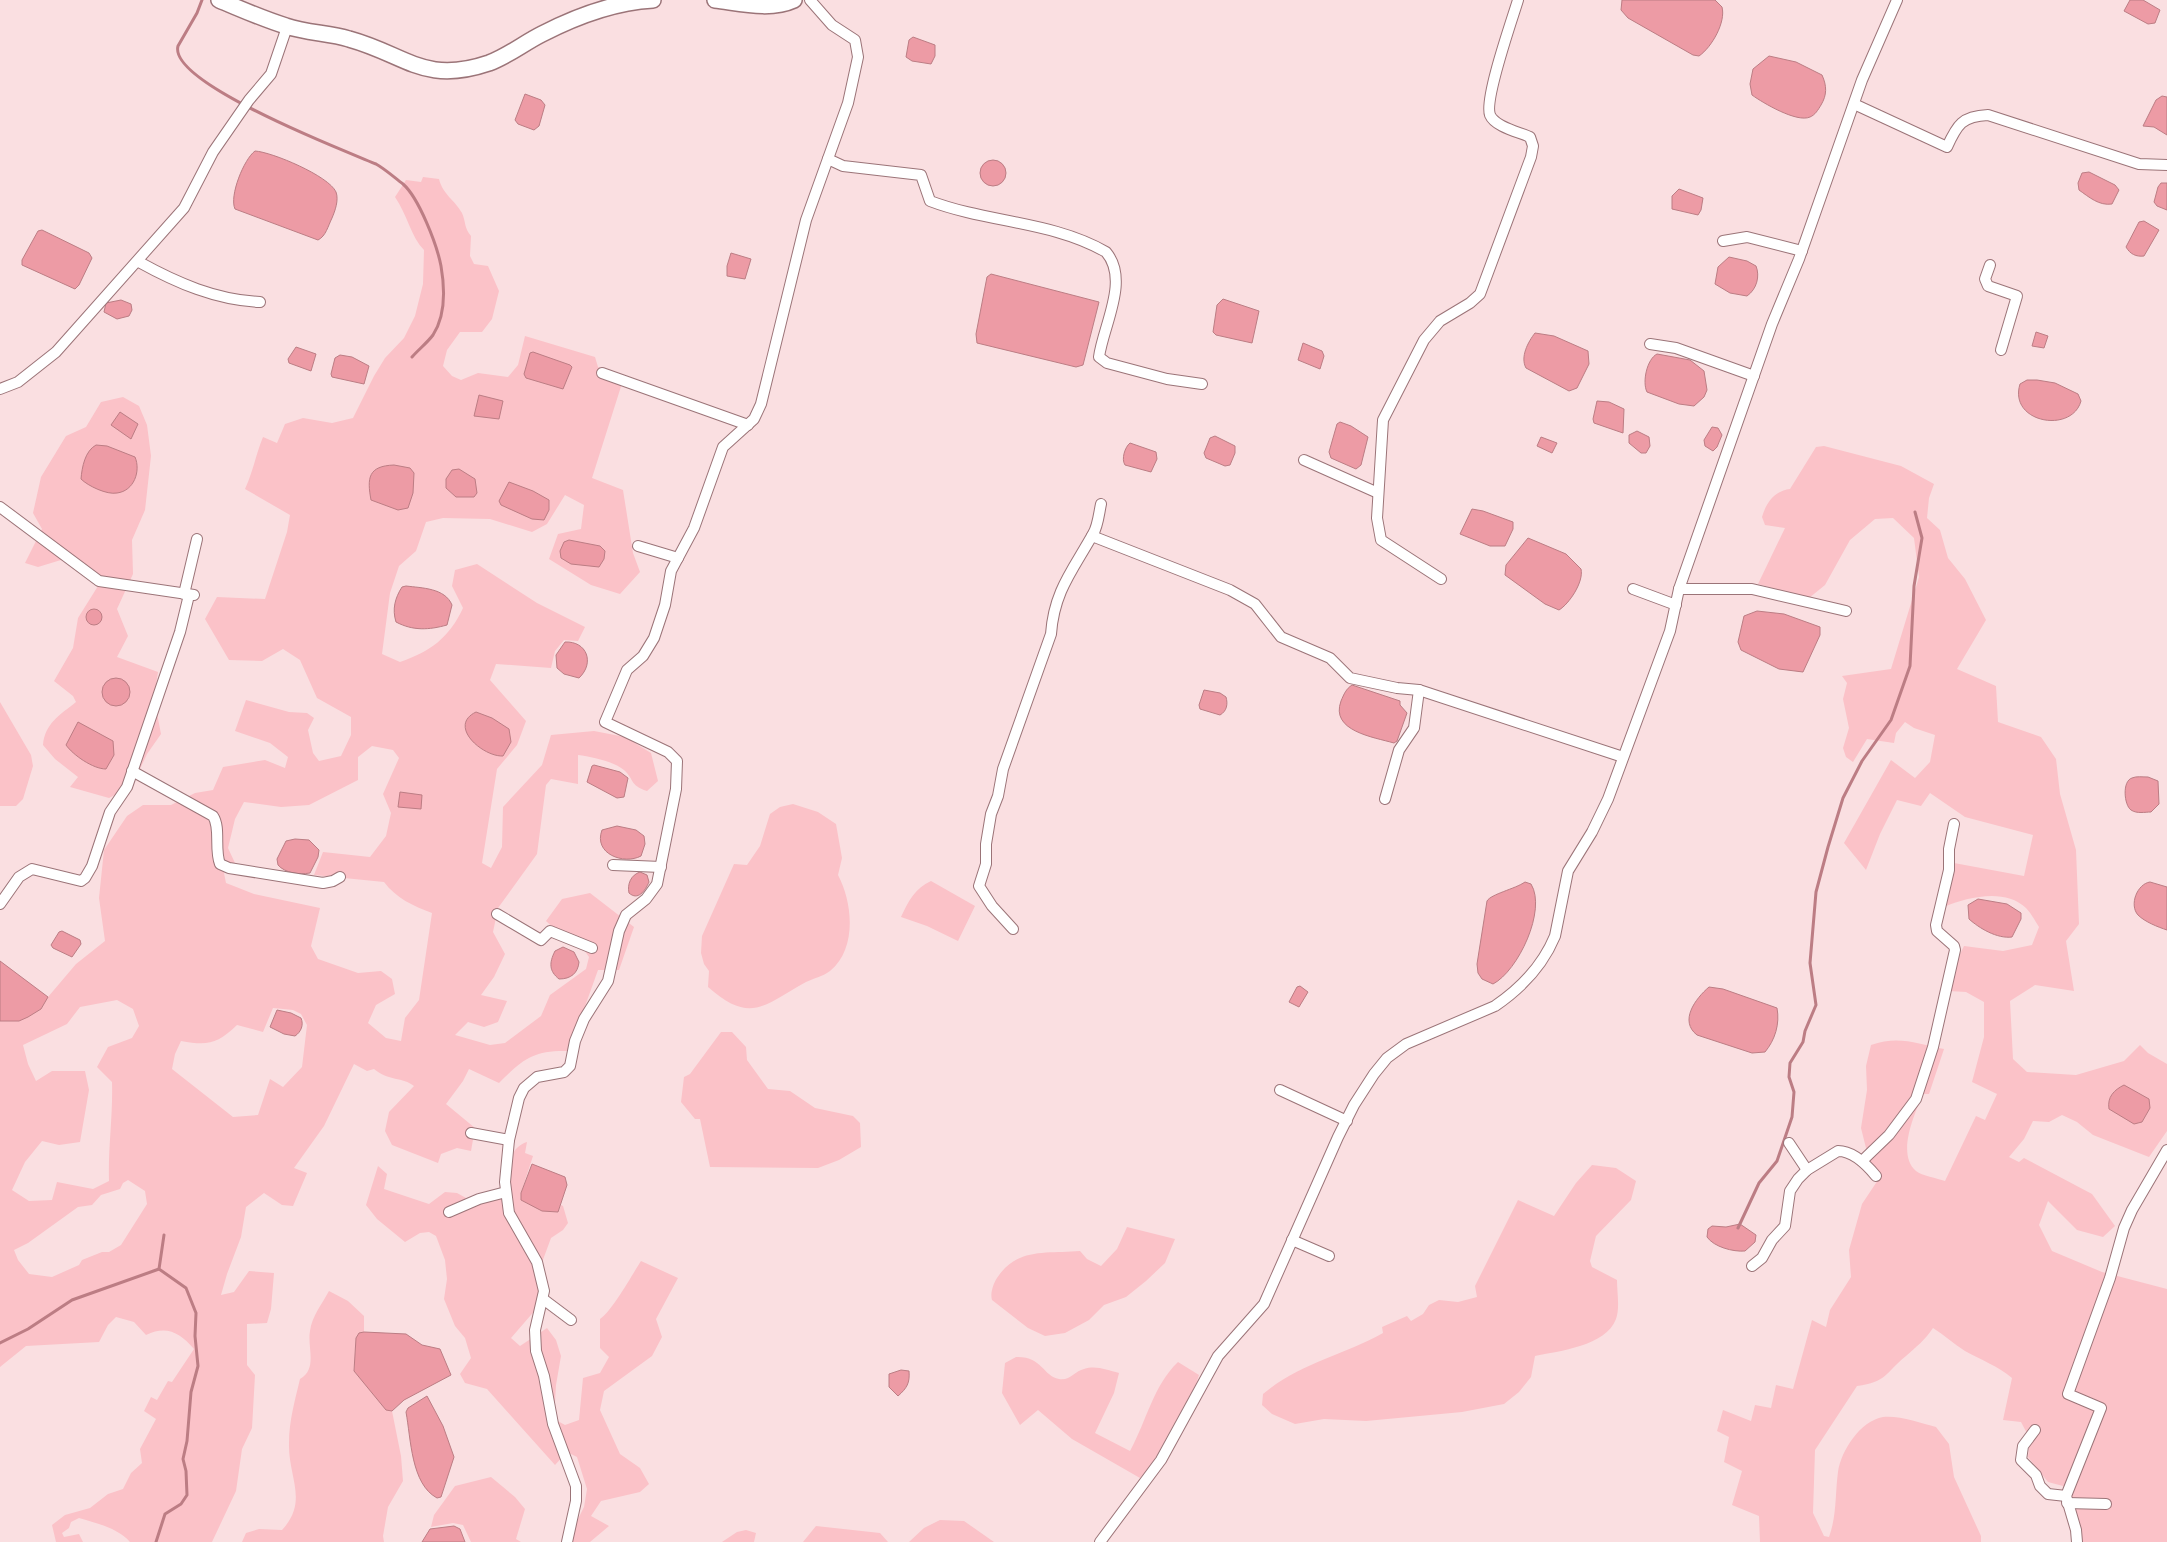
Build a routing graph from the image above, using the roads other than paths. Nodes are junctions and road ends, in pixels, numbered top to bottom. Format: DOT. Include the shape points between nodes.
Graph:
graph roads {
  1 [pos="219,0"];
  2 [pos="653,0"];
  3 [pos="715,0"];
  4 [pos="794,0"];
  5 [pos="810,0"];
  6 [pos="1518,0"];
  7 [pos="1897,0"];
  8 [pos="611,3"];
  9 [pos="287,27"];
  10 [pos="1854,104"];
  11 [pos="828,160"];
  12 [pos="2167,165"];
  13 [pos="1723,240"];
  14 [pos="1802,250"];
  15 [pos="139,262"];
  16 [pos="1990,265"];
  17 [pos="260,302"];
  18 [pos="1650,344"];
  19 [pos="2001,350"];
  20 [pos="602,373"];
  21 [pos="1754,376"];
  22 [pos="1202,384"];
  23 [pos="0,389"];
  24 [pos="748,425"];
  25 [pos="1304,460"];
  26 [pos="1378,493"];
  27 [pos="1101,504"];
  28 [pos="0,507"];
  29 [pos="1092,536"];
  30 [pos="197,539"];
  31 [pos="638,546"];
  32 [pos="678,558"];
  33 [pos="1441,579"];
  34 [pos="1633,589"];
  35 [pos="1679,589"];
  36 [pos="189,595"];
  37 [pos="1676,605"];
  38 [pos="1846,611"];
  39 [pos="1419,690"];
  40 [pos="1623,757"];
  41 [pos="132,771"];
  42 [pos="1385,799"];
  43 [pos="1954,824"];
  44 [pos="613,865"];
  45 [pos="660,867"];
  46 [pos="340,877"];
  47 [pos="0,904"];
  48 [pos="497,914"];
  49 [pos="1013,929"];
  50 [pos="592,948"];
  51 [pos="1280,1090"];
  52 [pos="1347,1120"];
  53 [pos="471,1133"];
  54 [pos="509,1140"];
  55 [pos="1789,1143"];
  56 [pos="2167,1150"];
  57 [pos="1862,1161"];
  58 [pos="1807,1170"];
  59 [pos="1876,1176"];
  60 [pos="506,1192"];
  61 [pos="449,1212"];
  62 [pos="1292,1240"];
  63 [pos="1329,1256"];
  64 [pos="1752,1266"];
  65 [pos="543,1299"];
  66 [pos="571,1320"];
  67 [pos="2035,1430"];
  68 [pos="2067,1499"];
  69 [pos="2106,1504"];
  70 [pos="567,1542"];
  71 [pos="1100,1542"];
  72 [pos="2077,1542"];
  1 -- 9 [label="main road"];
  2 -- 8 [label="main road"];
  3 -- 4 [label="main road" via="763,5 779,5"];
  5 -- 11 [label="street" via="858,47 848,103"];
  6 -- 26 [label="street" via="1491,91 1490,112 1500,124 1530,137 1533,146 1530,157 1480,294 1450,313 1432,330 1390,404 1383,420"];
  7 -- 10 [label="street"];
  8 -- 9 [label="main road" via="492,62 457,72 412,66 358,41"];
  9 -- 15 [label="street" via="271,74 213,152 184,208"];
  10 -- 12 [label="street" via="1948,147 1957,126 1967,119 1988,115 2139,164"];
  10 -- 14 [label="street"];
  11 -- 22 [label="street" via="843,166 921,174 930,201 969,214 1045,228 1106,252 1114,266 1115,286 1100,357 1108,363 1167,380"];
  11 -- 24 [label="street" via="806,220 761,404"];
  13 -- 14 [label="street" via="1747,237"];
  14 -- 21 [label="street"];
  15 -- 17 [label="street" via="206,293 237,301"];
  15 -- 23 [label="street" via="56,352 18,382"];
  16 -- 19 [label="street" via="1985,279 1988,286 2017,296"];
  18 -- 21 [label="street" via="1676,348"];
  20 -- 24 [label="street"];
  21 -- 35 [label="street"];
  24 -- 32 [label="street" via="723,448 694,528"];
  25 -- 26 [label="street"];
  26 -- 33 [label="street" via="1377,518 1381,540"];
  27 -- 29 [label="street"];
  28 -- 36 [label="street" via="100,581"];
  29 -- 39 [label="street" via="1230,590 1255,604 1282,638 1330,658 1350,678"];
  29 -- 49 [label="street" via="1057,596 1051,634 1003,769 991,814 986,864 979,886"];
  30 -- 36 [label="street"];
  31 -- 32 [label="street"];
  32 -- 45 [label="street" via="671,571 665,606 654,638 643,656 627,670 605,722 668,752 677,761 676,789"];
  34 -- 37 [label="street"];
  35 -- 37 [label="street"];
  35 -- 38 [label="street" via="1752,589"];
  36 -- 41 [label="street" via="180,632"];
  37 -- 40 [label="street" via="1670,631"];
  39 -- 40 [label="street"];
  39 -- 42 [label="street" via="1414,728 1399,750"];
  40 -- 52 [label="street" via="1601,815 1568,871 1555,936 1545,956 1518,988 1494,1006 1406,1044 1386,1058 1364,1088"];
  41 -- 46 [label="street" via="213,816 217,821 220,864 323,883"];
  41 -- 47 [label="street" via="127,787 110,812 85,878 73,880 32,869 20,878"];
  43 -- 57 [label="street" via="1949,870 1936,925 1937,931 1955,950 1933,1047 1916,1098 1889,1135"];
  44 -- 45 [label="street"];
  45 -- 54 [label="street" via="657,884 651,894 626,915 608,981 581,1025 570,1066 564,1072 537,1077 524,1088"];
  48 -- 50 [label="street" via="541,940 550,931"];
  51 -- 52 [label="street"];
  52 -- 62 [label="street"];
  53 -- 54 [label="street"];
  54 -- 60 [label="street"];
  55 -- 58 [label="street"];
  56 -- 68 [label="street" via="2124,1228 2110,1278 2068,1394 2100,1408"];
  57 -- 58 [label="street" via="1838,1151"];
  57 -- 59 [label="street"];
  58 -- 64 [label="street" via="1790,1191 1785,1226 1762,1258"];
  60 -- 61 [label="street"];
  60 -- 65 [label="street" via="512,1219 537,1262"];
  62 -- 63 [label="street"];
  62 -- 71 [label="street" via="1264,1304 1218,1356 1161,1460"];
  65 -- 66 [label="street"];
  65 -- 70 [label="street" via="535,1330 536,1351 553,1424 576,1486"];
  67 -- 68 [label="street" via="2021,1451 2021,1460 2048,1494"];
  68 -- 69 [label="street"];
  68 -- 72 [label="street"];
}
